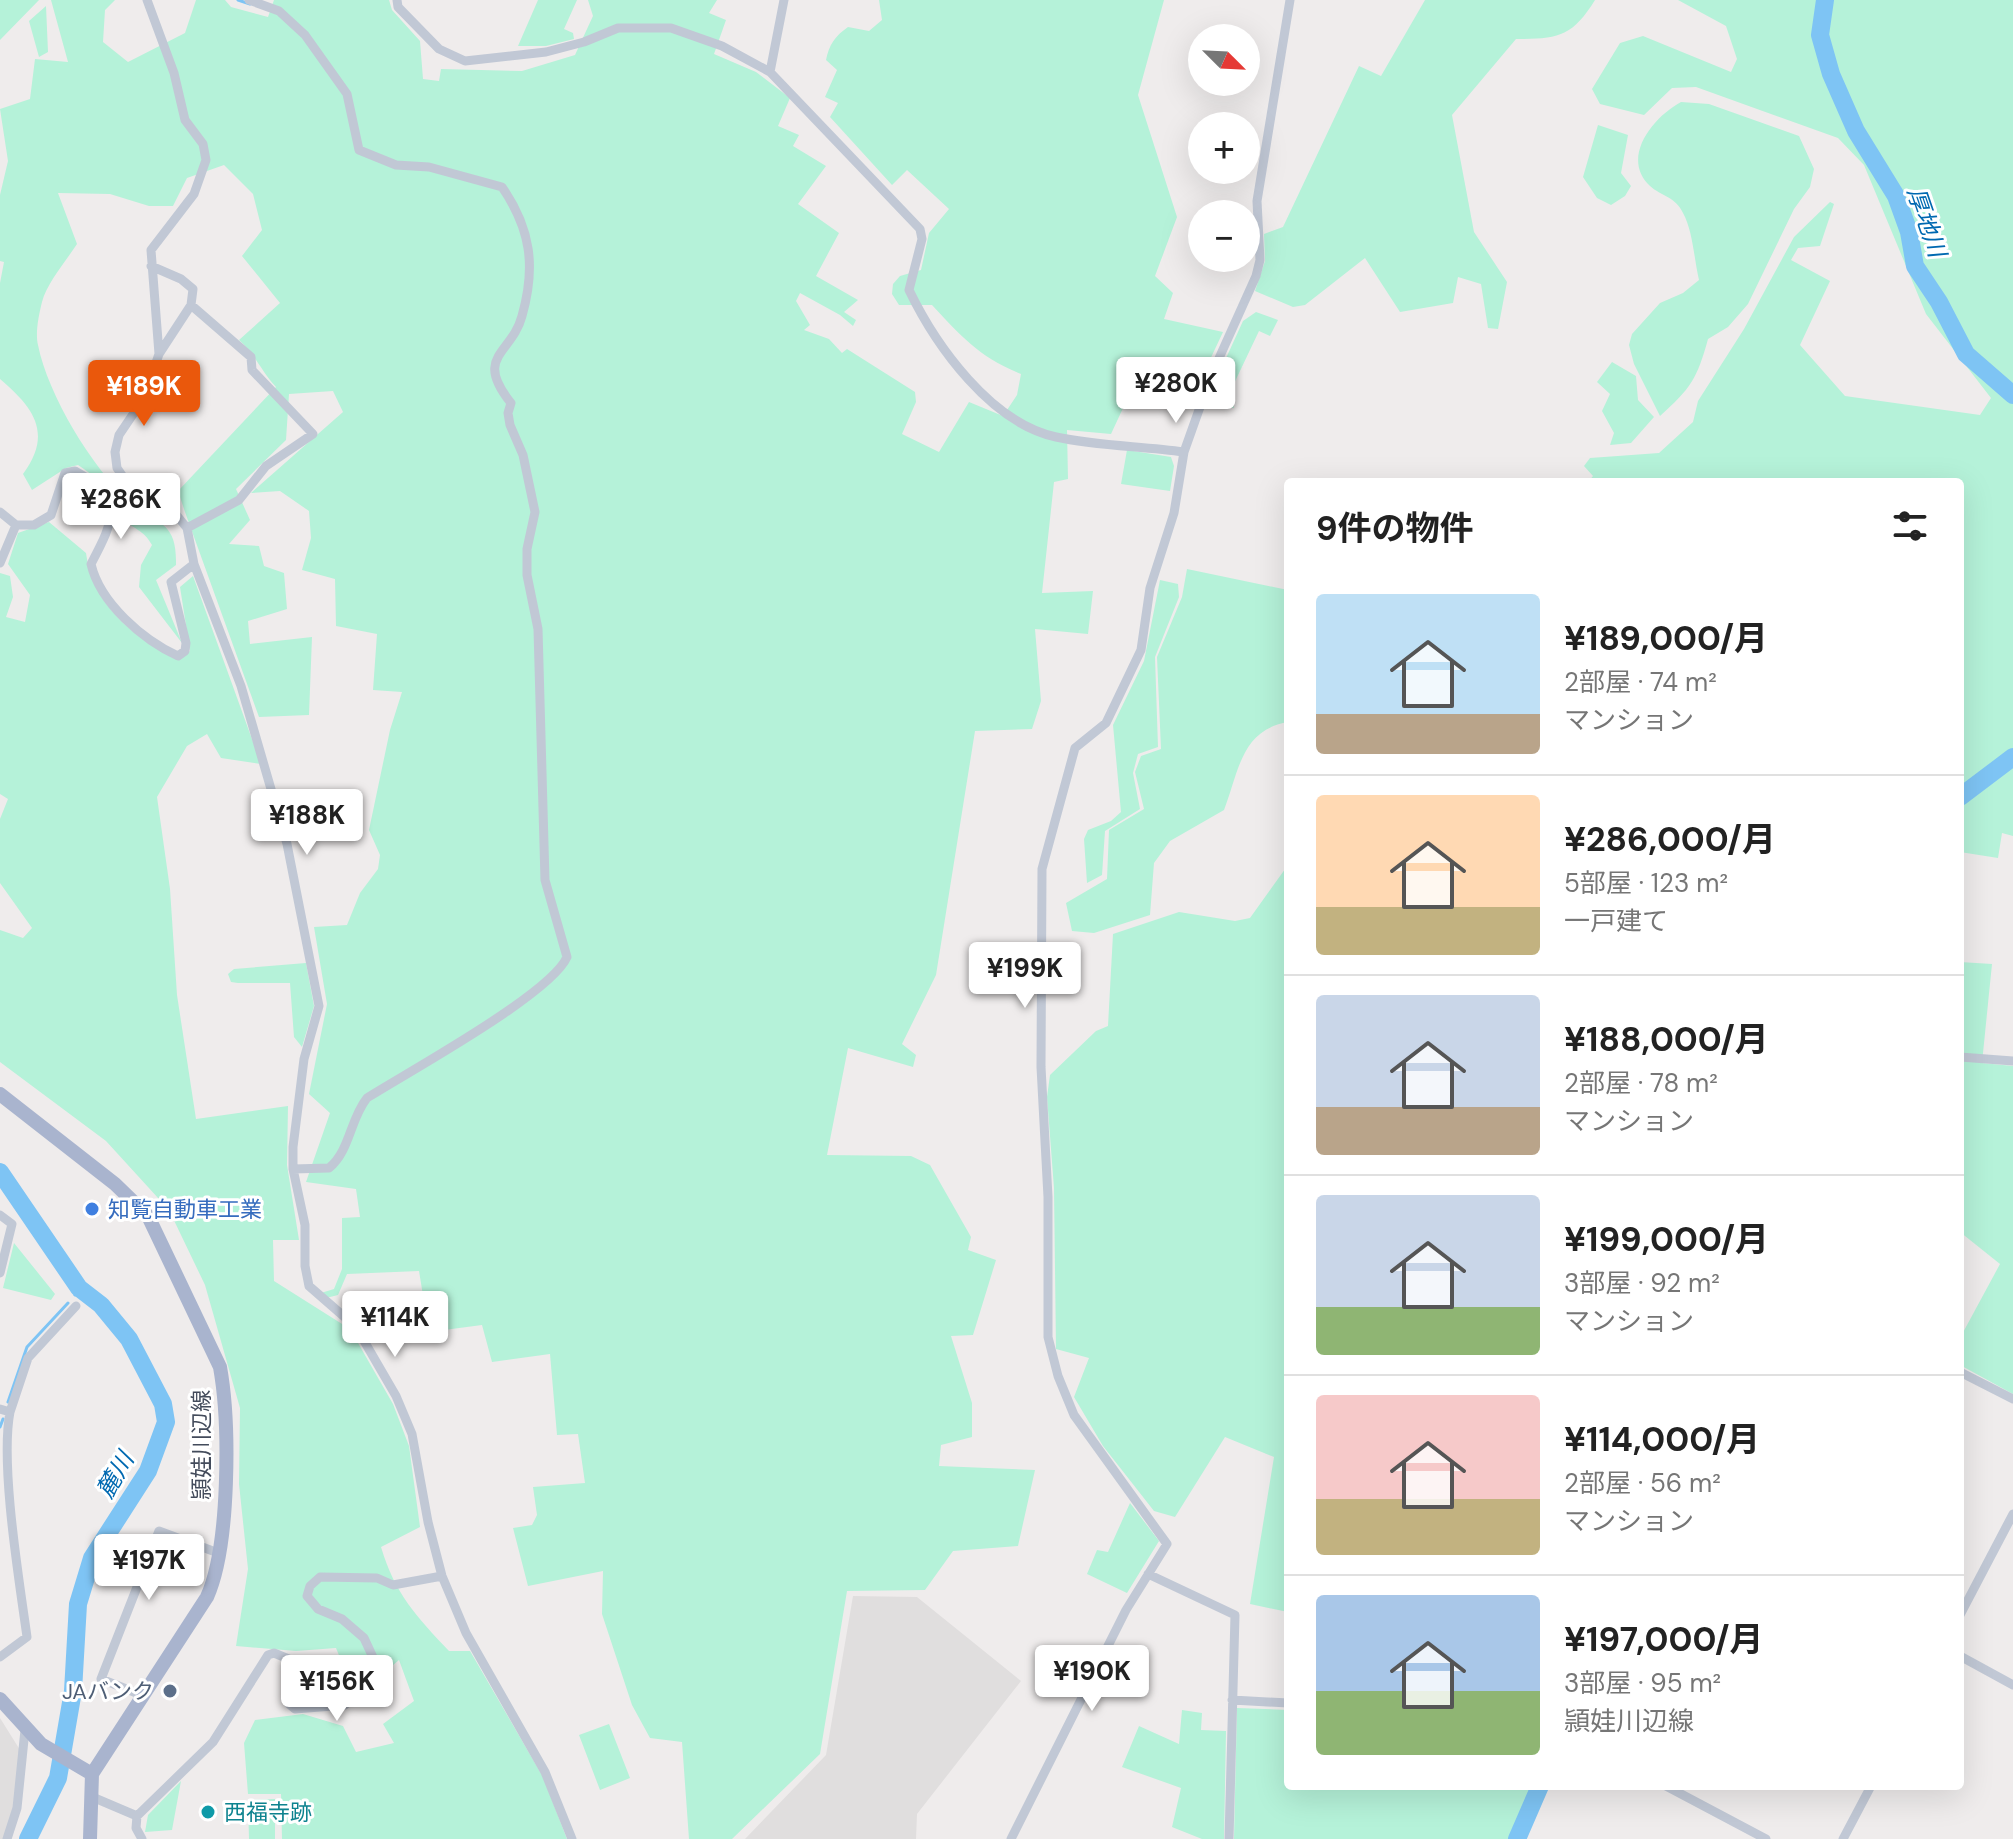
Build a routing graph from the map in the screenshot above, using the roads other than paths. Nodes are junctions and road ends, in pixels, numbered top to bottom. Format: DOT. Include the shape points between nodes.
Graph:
graph roads {
  1 [pos="147,0"];
  2 [pos="249,0"];
  3 [pos="397,0"];
  4 [pos="784,0"];
  5 [pos="1290,0"];
  6 [pos="770,72"];
  7 [pos="151,266"];
  8 [pos="191,305"];
  9 [pos="159,354"];
  10 [pos="1184,452"];
  11 [pos="0,512"];
  12 [pos="16,525"];
  13 [pos="187,528"];
  14 [pos="0,563"];
  15 [pos="194,564"];
  16 [pos="1964,1057"];
  17 [pos="2013,1061"];
  18 [pos="0,1094"];
  19 [pos="293,1169"];
  20 [pos="0,1205"];
  21 [pos="3,1216"];
  22 [pos="0,1273"];
  23 [pos="76,1306"];
  24 [pos="1964,1374"];
  25 [pos="2013,1399"];
  26 [pos="5,1411"];
  27 [pos="2013,1514"];
  28 [pos="221,1554"];
  29 [pos="1148,1574"];
  30 [pos="442,1576"];
  31 [pos="1964,1607"];
  32 [pos="0,1657"];
  33 [pos="1964,1658"];
  34 [pos="2013,1685"];
  35 [pos="144,1696"];
  36 [pos="0,1699"];
  37 [pos="1232,1700"];
  38 [pos="1284,1703"];
  39 [pos="25,1730"];
  40 [pos="92,1774"];
  41 [pos="1674,1790"];
  42 [pos="1869,1790"];
  43 [pos="90,1796"];
  44 [pos="137,1816"];
  45 [pos="7,1839"];
  46 [pos="90,1839"];
  47 [pos="142,1839"];
  48 [pos="572,1839"];
  49 [pos="1011,1839"];
  50 [pos="1229,1839"];
  51 [pos="1766,1839"];
  52 [pos="1843,1839"];
  1 -- 7 [label="street" via="185,120 203,144 206,160 194,194 151,250"];
  2 -- 19 [label="street" via="279,11 305,35 347,94 359,150 396,165 429,167 502,187 531,245 522,319 495,363 495,378 511,403 508,413 535,512 527,575 538,629 545,880 567,957 561,970 503,1014 367,1098 356,1111 339,1158 329,1168"];
  3 -- 6 [label="street" via="439,49 465,61 546,52 618,28 654,27 722,46"];
  4 -- 6 [label="street"];
  5 -- 10 [label="street" via="1257,201 1260,260"];
  6 -- 10 [label="street" via="920,229 909,290 950,360 998,405 1056,437"];
  7 -- 8 [label="street" via="193,289"];
  7 -- 9 [label="street"];
  8 -- 9 [label="street"];
  8 -- 13 [label="street" via="251,357 252,370 313,434 266,466 239,500"];
  9 -- 13 [label="street" via="144,398 119,435 117,468 126,481 174,512"];
  10 -- 29 [label="street" via="1174,513 1150,588 1141,650 1106,723 1075,748 1042,869 1048,1337 1074,1415 1167,1544"];
  11 -- 12 [label="street"];
  12 -- 14 [label="street"];
  12 -- 15 [label="street" via="34,525 51,515 65,473 75,471 92,480 110,507 113,522 91,564 94,577 140,633 178,656 186,643 171,582"];
  13 -- 15 [label="street"];
  15 -- 19 [label="street" via="270,776 316,977 319,1006 304,1059"];
  16 -- 17 [label="street"];
  18 -- 28 [label="main road, 頴娃川辺線" via="130,1196 162,1238 223,1381"];
  19 -- 30 [label="street" via="305,1225 309,1286 356,1327 396,1396 412,1434"];
  20 -- 21 [label="street"];
  21 -- 22 [label="street" via="12,1224"];
  23 -- 26 [label="street" via="28,1358"];
  24 -- 25 [label="street"];
  26 -- 32 [label="street" via="4,1480 27,1637"];
  27 -- 31 [label="street"];
  28 -- 35 [label="main road, 頴娃川辺線" via="207,1597"];
  28 -- 35 [label="street" via="159,1531 101,1679"];
  29 -- 37 [label="street" via="1235,1615"];
  29 -- 49 [label="street"];
  30 -- 44 [label="street" via="393,1585 377,1578 320,1577 310,1586 310,1602 364,1638 377,1666 376,1677 345,1705 295,1709 289,1704 291,1660 268,1655 213,1742"];
  30 -- 48 [label="street" via="466,1633 545,1772"];
  33 -- 34 [label="street"];
  35 -- 40 [label="main road, 頴娃川辺線"];
  36 -- 39 [label="main road"];
  37 -- 38 [label="street"];
  37 -- 50 [label="street"];
  39 -- 40 [label="main road"];
  39 -- 45 [label="street" via="17,1808"];
  40 -- 43 [label="main road"];
  41 -- 51 [label="street"];
  42 -- 52 [label="street"];
  43 -- 44 [label="street"];
  43 -- 46 [label="main road"];
  44 -- 47 [label="street"];
}
